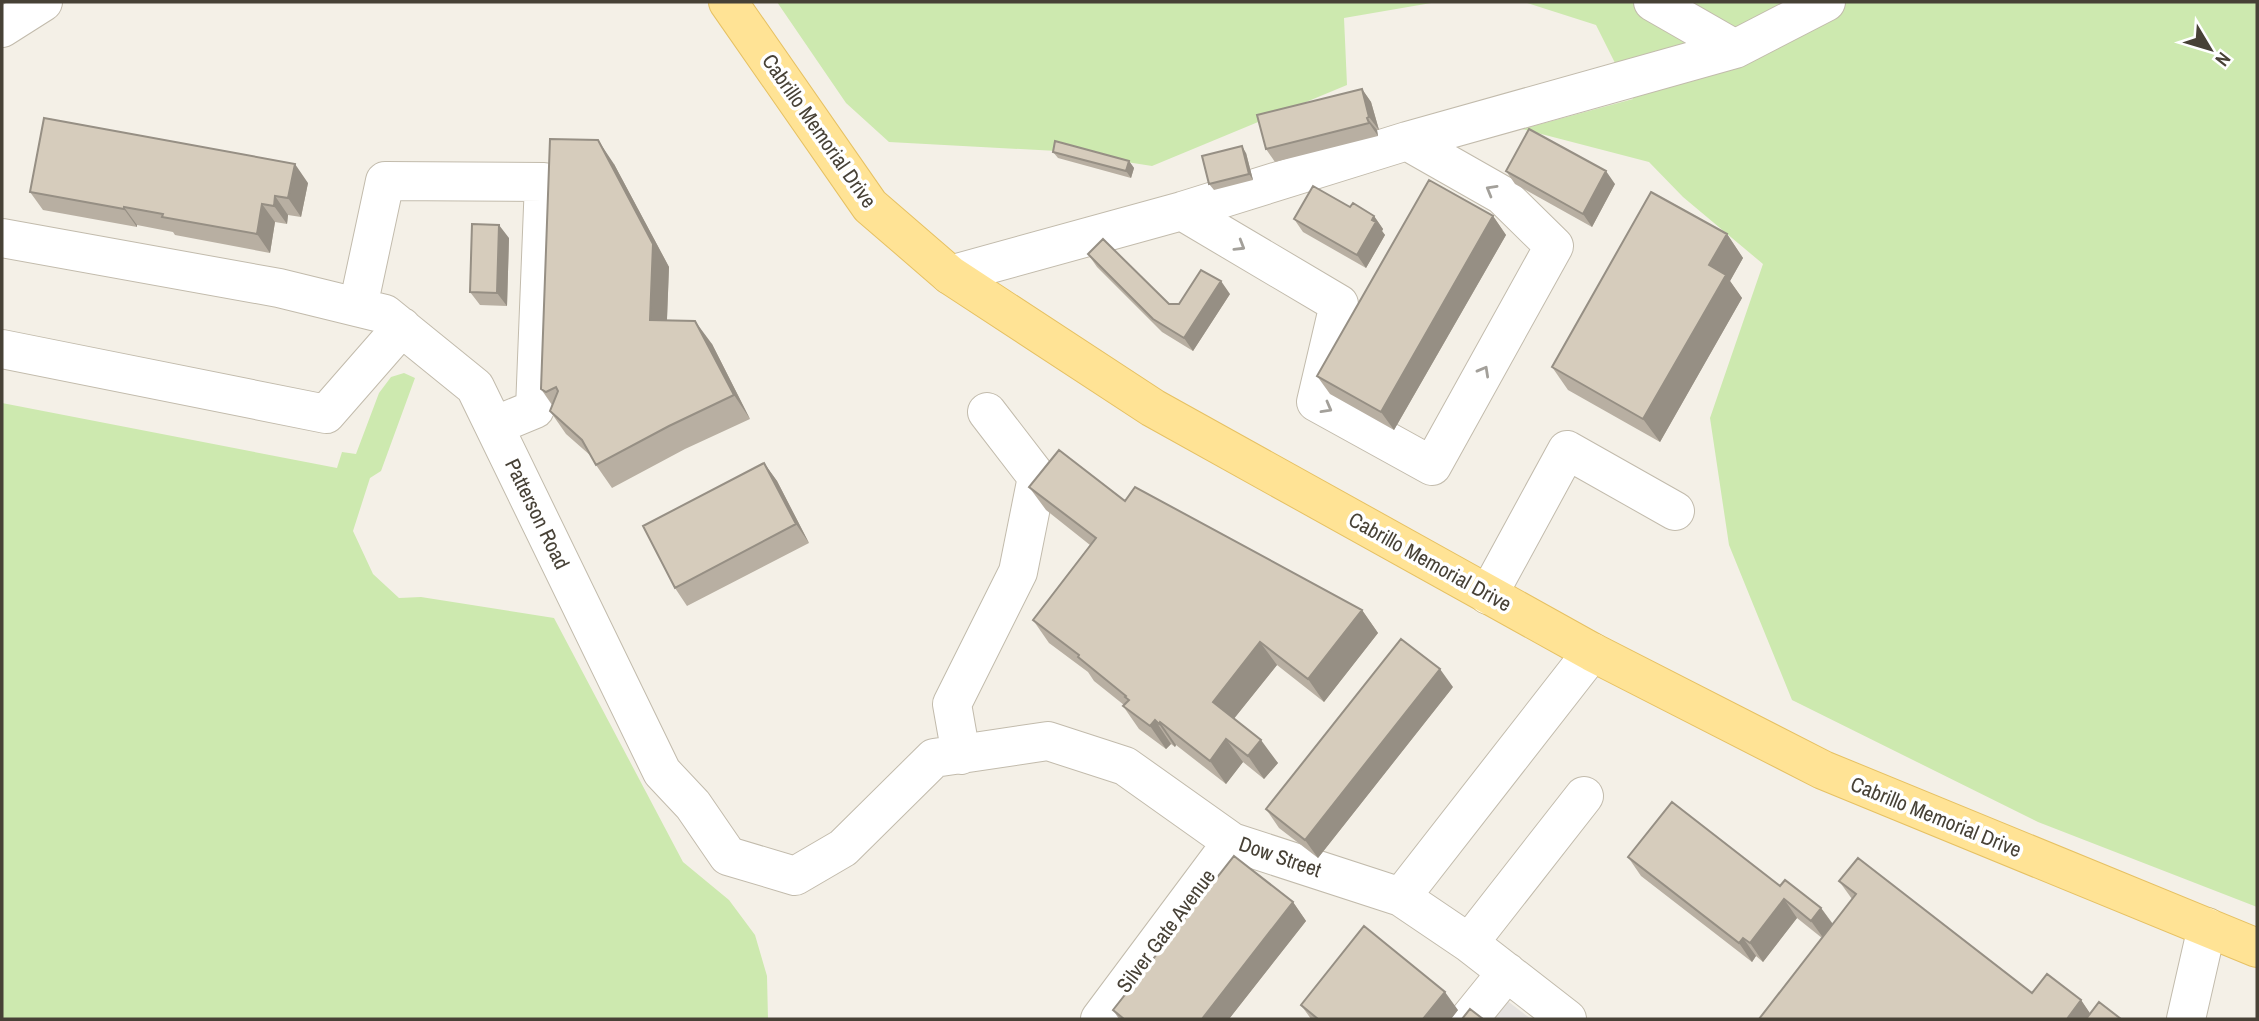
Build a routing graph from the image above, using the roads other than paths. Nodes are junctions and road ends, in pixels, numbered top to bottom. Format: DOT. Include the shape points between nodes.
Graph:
graph roads {
  1 [pos="43,2"];
  2 [pos="728,2"];
  3 [pos="1653,2"];
  4 [pos="1826,2"];
  5 [pos="2,28"];
  6 [pos="1735,50"];
  7 [pos="1407,141"];
  8 [pos="1182,211"];
  9 [pos="2,238"];
  10 [pos="950,275"];
  11 [pos="358,307"];
  12 [pos="402,327"];
  13 [pos="2,349"];
  14 [pos="987,412"];
  15 [pos="494,426"];
  16 [pos="1675,511"];
  17 [pos="1488,595"];
  18 [pos="1592,652"];
  19 [pos="948,757"];
  20 [pos="1584,796"];
  21 [pos="1233,842"];
  22 [pos="1401,897"];
  23 [pos="2207,927"];
  24 [pos="1469,943"];
  25 [pos="2257,948"];
  26 [pos="1507,972"];
  27 [pos="1100,1019"];
  28 [pos="1469,1019"];
  29 [pos="1567,1019"];
  30 [pos="2186,1019"];
  1 -- 5 [label="street"];
  2 -- 10 [label="main road, Cabrillo Memorial Drive" via="870,206"];
  3 -- 6 [label="street"];
  4 -- 6 [label="street"];
  6 -- 7 [label="street"];
  7 -- 8 [label="street"];
  8 -- 7 [label="street, one-way" via="1339,304 1316,402 1432,466 1554,246 1502,195"];
  8 -- 10 [label="street"];
  9 -- 11 [label="street, Patterson Road" via="279,288"];
  10 -- 17 [label="main road, Cabrillo Memorial Drive" via="1153,408"];
  11 -- 12 [label="street, Patterson Road" via="385,314"];
  11 -- 15 [label="street" via="386,181 544,182 535,409"];
  12 -- 13 [label="street" via="326,414"];
  12 -- 15 [label="street, Patterson Road" via="475,387"];
  14 -- 19 [label="street" via="1037,477 1018,572 952,704"];
  15 -- 19 [label="street, Patterson Road" via="662,772 693,805 728,856 795,876 843,848"];
  16 -- 17 [label="street" via="1567,450"];
  17 -- 18 [label="main road, Cabrillo Memorial Drive"];
  18 -- 22 [label="street"];
  18 -- 23 [label="main road, Cabrillo Memorial Drive" via="1823,770"];
  19 -- 21 [label="street, Dow Street" via="1048,741 1125,766"];
  20 -- 24 [label="street"];
  21 -- 22 [label="street, Dow Street"];
  21 -- 27 [label="street, Silver Gate Avenue"];
  22 -- 24 [label="street, Dow Street"];
  23 -- 25 [label="main road, Cabrillo Memorial Drive"];
  23 -- 30 [label="street"];
  24 -- 26 [label="street, Dow Street"];
  26 -- 28 [label="street"];
  26 -- 29 [label="street, Dow Street"];
}
